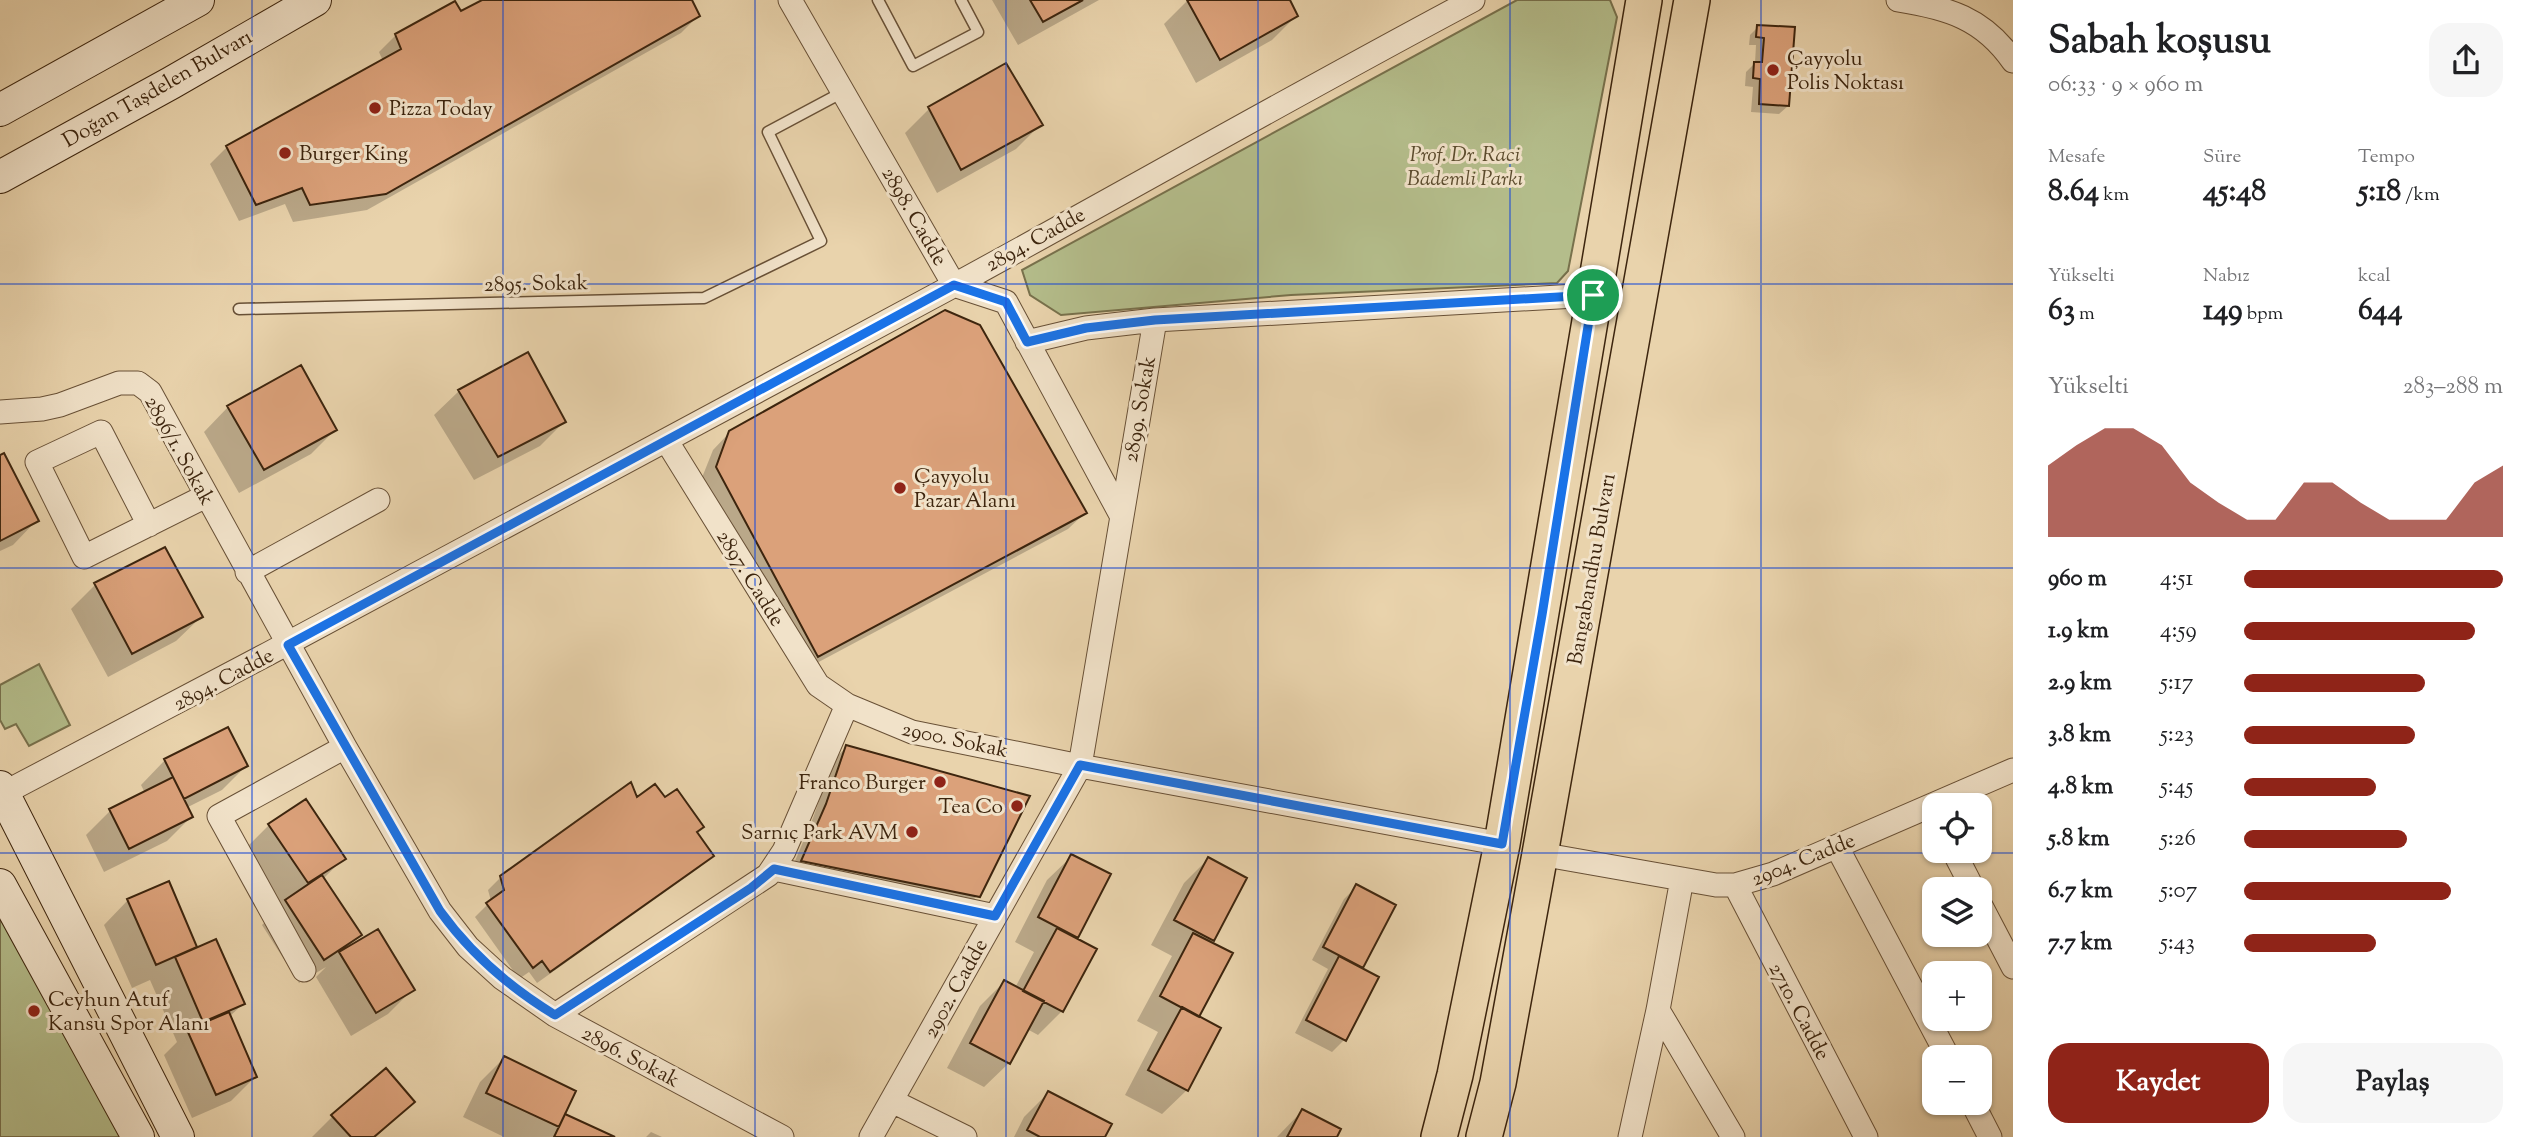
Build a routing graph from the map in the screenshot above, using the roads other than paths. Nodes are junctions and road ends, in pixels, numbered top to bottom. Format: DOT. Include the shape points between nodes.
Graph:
graph roads {
  1 [pos="198,0"];
  2 [pos="315,0"];
  3 [pos="790,0"];
  4 [pos="878,0"];
  5 [pos="961,0"];
  6 [pos="1474,0"];
  7 [pos="1644,0"];
  8 [pos="1692,0"];
  9 [pos="1898,0"];
  10 [pos="2013,61"];
  11 [pos="843,92"];
  12 [pos="0,110"];
  13 [pos="0,177"];
  14 [pos="954,285"];
  15 [pos="1593,295"];
  16 [pos="239,309"];
  17 [pos="1155,320"];
  18 [pos="1027,342"];
  19 [pos="0,412"];
  20 [pos="666,440"];
  21 [pos="206,496"];
  22 [pos="378,500"];
  23 [pos="1121,515"];
  24 [pos="149,525"];
  25 [pos="247,572"];
  26 [pos="288,645"];
  27 [pos="847,705"];
  28 [pos="345,747"];
  29 [pos="1080,765"];
  30 [pos="2013,771"];
  31 [pos="1,792"];
  32 [pos="1967,793"];
  33 [pos="1922,814"];
  34 [pos="1502,844"];
  35 [pos="1837,847"];
  36 [pos="1540,854"];
  37 [pos="774,869"];
  38 [pos="1682,879"];
  39 [pos="0,885"];
  40 [pos="1735,885"];
  41 [pos="995,916"];
  42 [pos="1992,927"];
  43 [pos="2013,967"];
  44 [pos="304,970"];
  45 [pos="1658,1010"];
  46 [pos="555,1015"];
  47 [pos="1942,1045"];
  48 [pos="892,1101"];
  49 [pos="1979,1115"];
  50 [pos="769,1134"];
  51 [pos="138,1137"];
  52 [pos="178,1137"];
  53 [pos="871,1137"];
  54 [pos="965,1137"];
  55 [pos="1439,1137"];
  56 [pos="1483,1137"];
  57 [pos="1630,1137"];
  58 [pos="1733,1137"];
  59 [pos="1866,1137"];
  60 [pos="1990,1137"];
  1 -- 12 [label="street"];
  2 -- 13 [label="street, Doğan Taşdelen Bulvarı"];
  3 -- 11 [label="street, 2898. Cadde"];
  4 -- 5 [label="lane" via="913,66 978,32"];
  6 -- 14 [label="street, 2894. Cadde"];
  7 -- 15 [label="main road, Bangabandhu Bulvarı"];
  8 -- 36 [label="main road, Bangabandhu Bulvarı"];
  9 -- 10 [label="street" via="1964,17 1995,38"];
  11 -- 14 [label="street, 2898. Cadde"];
  11 -- 16 [label="lane, 2895. Sokak" via="768,132 821,241 704,298"];
  14 -- 18 [label="street, 2898. Cadde" via="1006,302"];
  14 -- 20 [label="street, 2894. Cadde"];
  15 -- 17 [label="street"];
  15 -- 34 [label="main road, Bangabandhu Bulvarı"];
  17 -- 18 [label="street" via="1086,328"];
  17 -- 23 [label="street, 2899. Sokak"];
  18 -- 23 [label="street, 2898. Cadde"];
  19 -- 21 [label="street, 2896/1. Sokak" via="41,409 119,383 138,383 154,397"];
  20 -- 26 [label="street, 2894. Cadde"];
  20 -- 27 [label="street, 2897. Cadde" via="818,685"];
  21 -- 24 [label="street"];
  21 -- 25 [label="street, 2896/1. Sokak"];
  22 -- 25 [label="street"];
  23 -- 29 [label="street, 2899. Sokak"];
  24 -- 24 [label="street" via="84,557 37,462 101,432"];
  25 -- 26 [label="street, 2896/1. Sokak"];
  26 -- 28 [label="street, 2896. Sokak"];
  26 -- 31 [label="street, 2894. Cadde"];
  27 -- 29 [label="street, 2900. Sokak" via="912,732"];
  27 -- 37 [label="street"];
  28 -- 44 [label="street" via="219,816"];
  28 -- 46 [label="street, 2896. Sokak" via="453,930 485,964"];
  29 -- 34 [label="street, 2900. Sokak"];
  29 -- 41 [label="street, 2902. Cadde"];
  30 -- 32 [label="street, 2904. Cadde"];
  31 -- 52 [label="street"];
  33 -- 35 [label="street, 2904. Cadde"];
  34 -- 55 [label="main road, Bangabandhu Bulvarı"];
  35 -- 40 [label="street, 2904. Cadde"];
  35 -- 47 [label="street"];
  36 -- 38 [label="street, 2904. Cadde"];
  36 -- 56 [label="main road, Bangabandhu Bulvarı" via="1498,1083"];
  37 -- 41 [label="street"];
  37 -- 46 [label="street"];
  38 -- 40 [label="street, 2904. Cadde"];
  38 -- 45 [label="street"];
  39 -- 51 [label="street"];
  40 -- 59 [label="street, 2710. Cadde"];
  41 -- 48 [label="street, 2902. Cadde"];
  42 -- 43 [label="street"];
  45 -- 57 [label="street"];
  45 -- 58 [label="street"];
  46 -- 50 [label="street, 2896. Sokak"];
  48 -- 53 [label="street, 2902. Cadde"];
  48 -- 54 [label="street"];
  49 -- 60 [label="street"];
}
